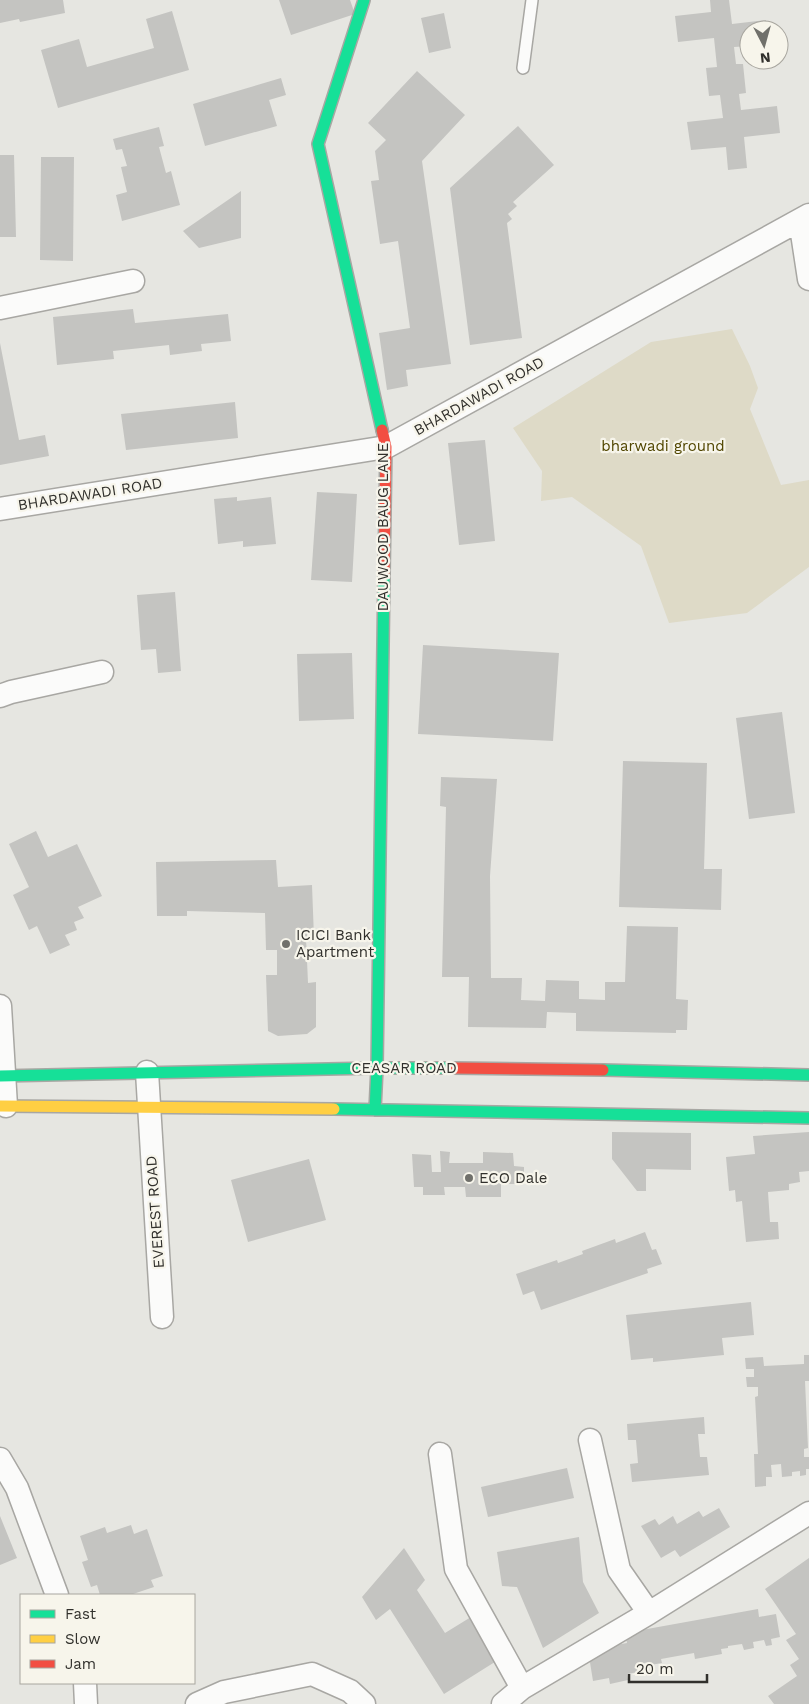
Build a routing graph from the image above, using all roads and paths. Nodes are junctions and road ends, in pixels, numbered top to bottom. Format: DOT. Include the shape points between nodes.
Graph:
graph roads {
  1 [pos="364,0"];
  2 [pos="532,0"];
  3 [pos="523,68"];
  4 [pos="804,218"];
  5 [pos="809,279"];
  6 [pos="133,281"];
  7 [pos="0,308"];
  8 [pos="386,447"];
  9 [pos="0,508"];
  10 [pos="102,672"];
  11 [pos="0,696"];
  12 [pos="0,1006"];
  13 [pos="377,1068"];
  14 [pos="147,1072"];
  15 [pos="809,1075"];
  16 [pos="2,1076"];
  17 [pos="3,1106"];
  18 [pos="149,1106"];
  19 [pos="374,1110"];
  20 [pos="809,1118"];
  21 [pos="162,1317"];
  22 [pos="590,1440"];
  23 [pos="440,1454"];
  24 [pos="0,1459"];
  25 [pos="809,1513"];
  26 [pos="57,1594"];
  27 [pos="649,1613"];
  28 [pos="85,1684"];
  29 [pos="522,1688"];
  30 [pos="86,1704"];
  31 [pos="197,1704"];
  32 [pos="364,1704"];
  33 [pos="503,1704"];
  1 -- 8 [label="main road, DAUWOOD BAUG LANE" via="318,144"];
  2 -- 3 [label="lane"];
  4 -- 5 [label="street"];
  4 -- 8 [label="street, BHARDAWADI ROAD"];
  6 -- 7 [label="street"];
  8 -- 9 [label="street, BHARDAWADI ROAD"];
  8 -- 13 [label="main road, DAUWOOD BAUG LANE"];
  10 -- 11 [label="street"];
  12 -- 16 [label="street"];
  13 -- 14 [label="main road, CEASAR ROAD"];
  13 -- 15 [label="main road, CEASAR ROAD"];
  13 -- 19 [label="main road, DAUWOOD BAUG LANE"];
  14 -- 16 [label="main road, CEASAR ROAD"];
  14 -- 18 [label="street, EVEREST ROAD"];
  16 -- 17 [label="street"];
  17 -- 18 [label="main road"];
  18 -- 19 [label="main road"];
  18 -- 21 [label="street, EVEREST ROAD"];
  19 -- 20 [label="main road"];
  22 -- 27 [label="street" via="619,1570"];
  23 -- 29 [label="street" via="456,1569"];
  24 -- 26 [label="street" via="17,1488"];
  25 -- 27 [label="street"];
  27 -- 29 [label="street"];
  28 -- 30 [label="street"];
  29 -- 33 [label="street"];
  31 -- 32 [label="street" via="224,1692 312,1674 350,1691"];
}
